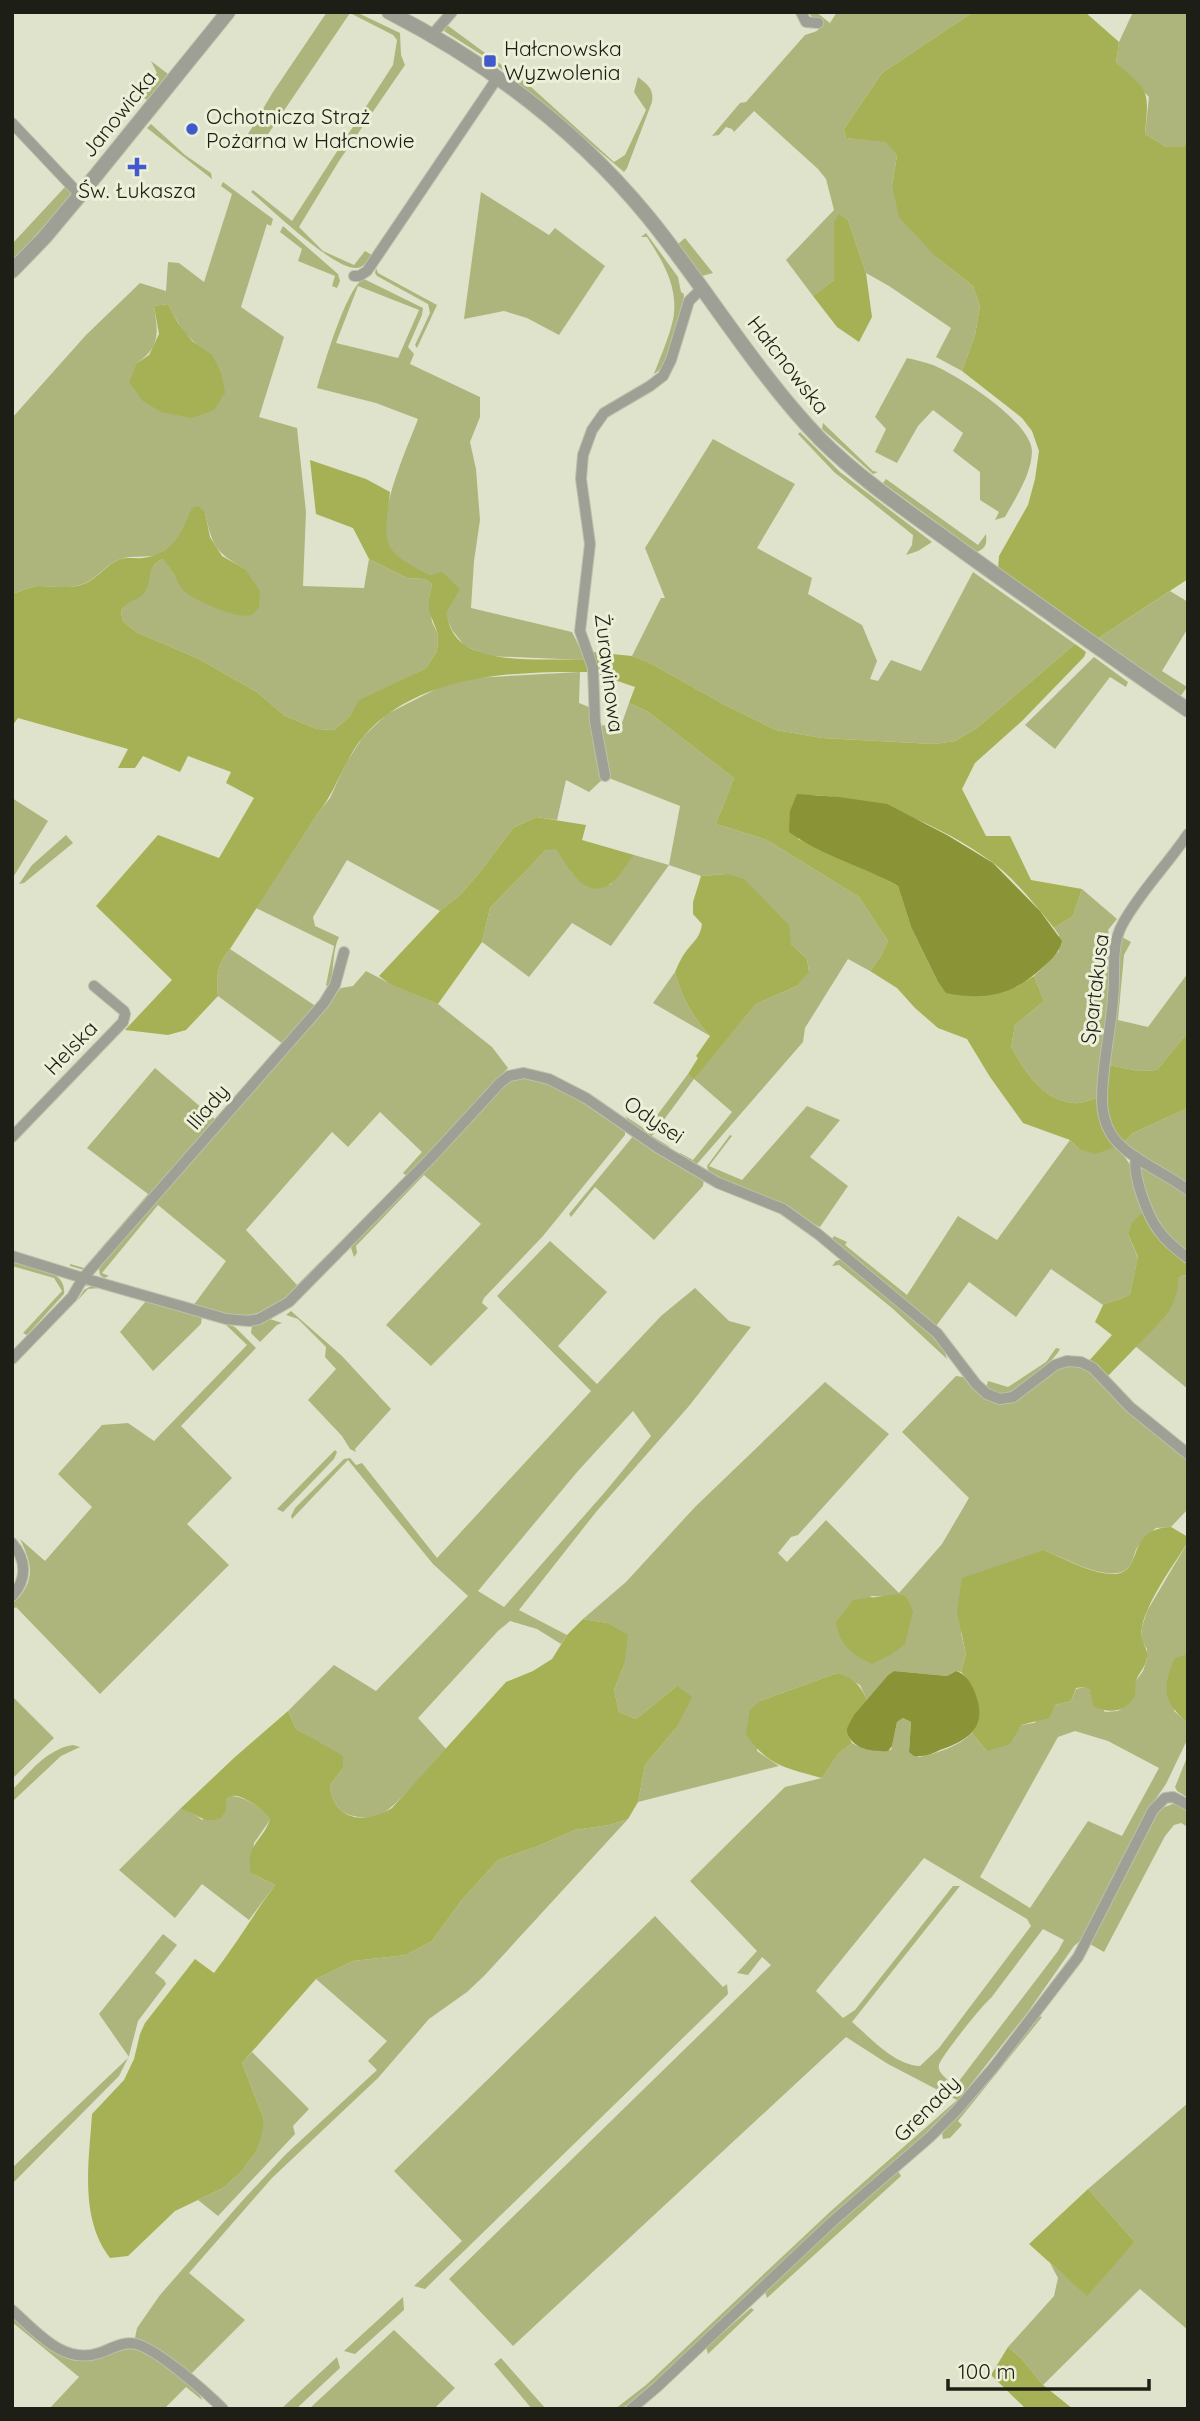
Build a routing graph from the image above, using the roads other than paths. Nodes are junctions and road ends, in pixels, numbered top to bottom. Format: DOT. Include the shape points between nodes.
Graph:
graph roads {
  1 [pos="228,12"];
  2 [pos="389,12"];
  3 [pos="452,12"];
  4 [pos="801,12"];
  5 [pos="818,23"];
  6 [pos="432,35"];
  7 [pos="498,77"];
  8 [pos="12,123"];
  9 [pos="80,195"];
  10 [pos="12,271"];
  11 [pos="354,276"];
  12 [pos="702,288"];
  13 [pos="1188,710"];
  14 [pos="606,776"];
  15 [pos="1188,834"];
  16 [pos="344,953"];
  17 [pos="93,986"];
  18 [pos="12,1138"];
  19 [pos="1136,1157"];
  20 [pos="1188,1191"];
  21 [pos="12,1256"];
  22 [pos="1188,1258"];
  23 [pos="83,1278"];
  24 [pos="12,1359"];
  25 [pos="1188,1454"];
  26 [pos="12,1543"];
  27 [pos="12,1596"];
  28 [pos="1188,1805"];
  29 [pos="12,2310"];
  30 [pos="222,2409"];
  31 [pos="631,2409"];
  1 -- 9 [label="street, Janowicka"];
  2 -- 6 [label="street, Hałcnowska"];
  3 -- 6 [label="street"];
  4 -- 5 [label="street" via="806,22"];
  6 -- 7 [label="street, Hałcnowska"];
  7 -- 11 [label="street" via="366,271"];
  7 -- 12 [label="street, Hałcnowska" via="606,169"];
  8 -- 9 [label="street"];
  9 -- 10 [label="street, Janowicka"];
  12 -- 13 [label="street, Hałcnowska" via="800,416 833,451 901,507"];
  12 -- 14 [label="street, Żurawinowa" via="689,301 663,376 604,413 583,455 581,480 590,544 580,631 593,668 595,722"];
  15 -- 19 [label="street, Spartakusa" via="1128,915 1115,945 1103,1111 1116,1142"];
  16 -- 23 [label="street, Iliady" via="339,975 324,1003"];
  17 -- 18 [label="street, Helska" via="124,1011 123,1021"];
  19 -- 20 [label="street, Spartakusa"];
  19 -- 22 [label="street" via="1135,1170 1153,1221"];
  21 -- 23 [label="street, Odysei"];
  23 -- 24 [label="street, Iliady" via="72,1297"];
  23 -- 25 [label="street, Odysei" via="226,1319 249,1321 270,1315 297,1294 500,1083 530,1073 586,1098 718,1183 771,1203 803,1222 937,1333 987,1394 1013,1397 1055,1365 1081,1362"];
  26 -- 27 [label="street" via="24,1575"];
  28 -- 31 [label="street, Grenady" via="1166,1798 1153,1810 1078,1957 957,2111"];
  29 -- 30 [label="street" via="69,2354 86,2357 125,2343 141,2346"];
}
